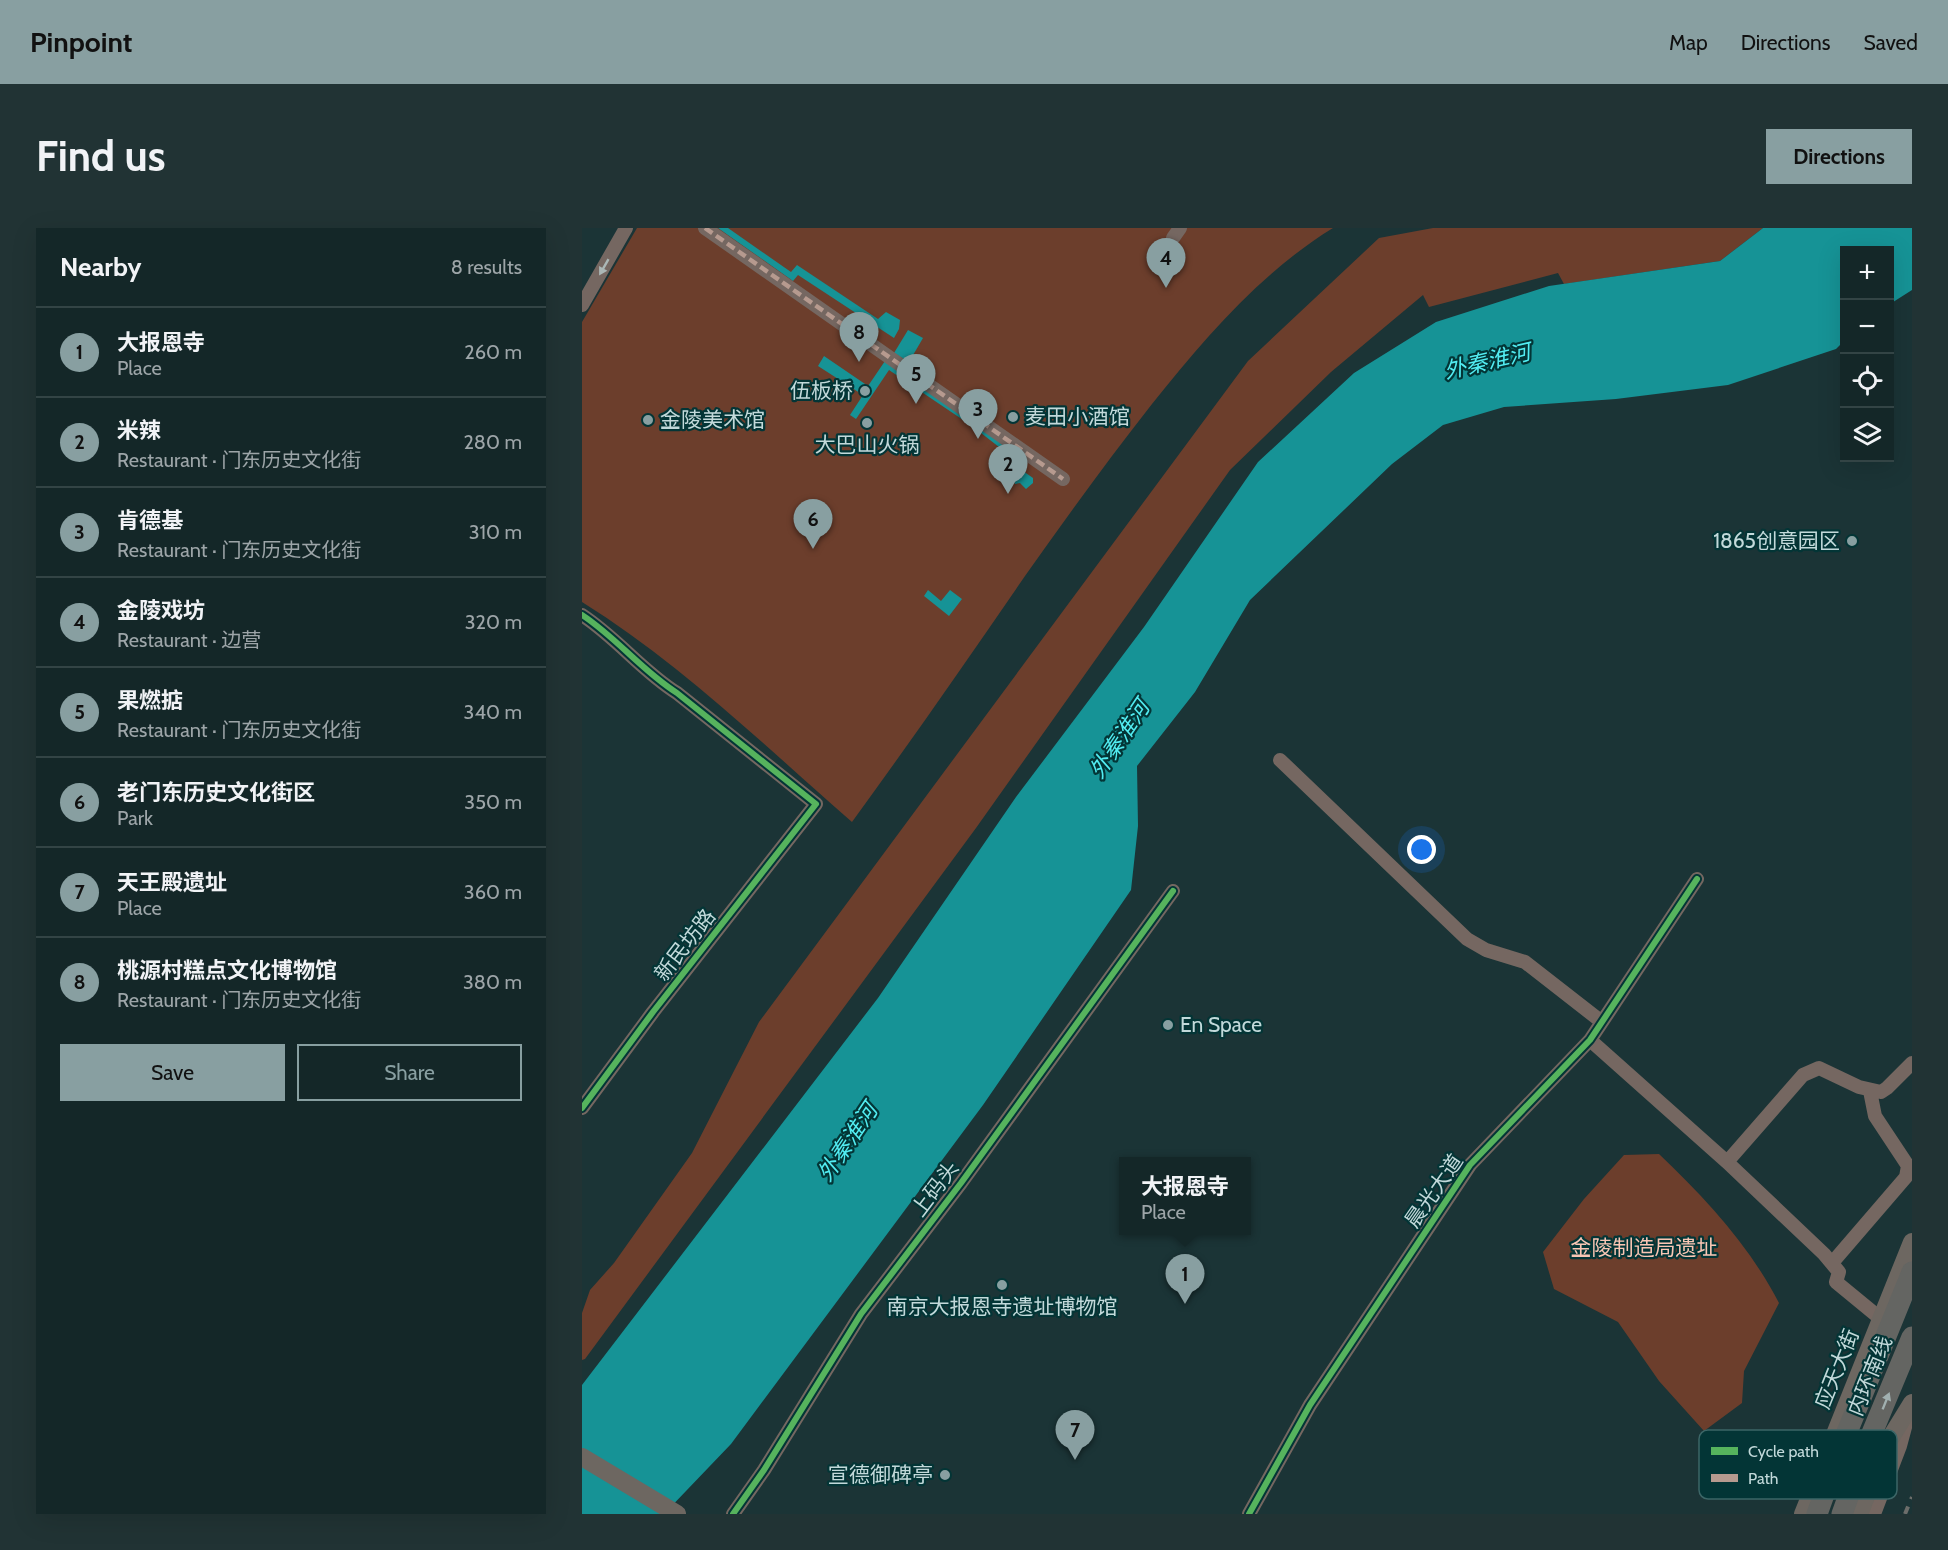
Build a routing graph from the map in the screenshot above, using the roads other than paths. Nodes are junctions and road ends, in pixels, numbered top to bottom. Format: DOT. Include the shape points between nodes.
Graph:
graph roads {
  1 [pos="626,228"];
  2 [pos="705,228"];
  3 [pos="582,305"];
  4 [pos="1063,479"];
  5 [pos="582,615"];
  6 [pos="1280,760"];
  7 [pos="1697,879"];
  8 [pos="1173,891"];
  9 [pos="1602,1022"];
  10 [pos="1590,1040"];
  11 [pos="1912,1063"];
  12 [pos="1870,1091"];
  13 [pos="582,1108"];
  14 [pos="1727,1162"];
  15 [pos="1912,1242"];
  16 [pos="1832,1263"];
  17 [pos="1912,1272"];
  18 [pos="1881,1319"];
  19 [pos="1912,1330"];
  20 [pos="1912,1337"];
  21 [pos="1911,1404"];
  22 [pos="1837,1430"];
  23 [pos="1848,1430"];
  24 [pos="1873,1430"];
  25 [pos="1895,1430"];
  26 [pos="1897,1454"];
  27 [pos="582,1457"];
  28 [pos="1809,1499"];
  29 [pos="1822,1499"];
  30 [pos="1847,1499"];
  31 [pos="1855,1499"];
  32 [pos="1865,1499"];
  33 [pos="1880,1499"];
  34 [pos="677,1514"];
  35 [pos="733,1514"];
  36 [pos="1249,1514"];
  37 [pos="1803,1514"];
  38 [pos="1817,1514"];
  39 [pos="1842,1514"];
  40 [pos="1852,1514"];
  41 [pos="1859,1514"];
  42 [pos="1874,1514"];
  1 -- 3 [label="street, one-way"];
  2 -- 4 [label="street"];
  5 -- 13 [label="street, 新民坊路" via="816,804"];
  6 -- 9 [label="street" via="1467,939 1486,950 1525,962"];
  7 -- 9 [label="street, 晨光大道"];
  8 -- 35 [label="street, 上码头" via="861,1314"];
  9 -- 10 [label="street, 晨光大道"];
  10 -- 14 [label="street"];
  10 -- 36 [label="street, 晨光大道" via="1470,1165 1310,1405"];
  11 -- 12 [label="street" via="1887,1088"];
  12 -- 14 [label="street" via="1819,1068 1803,1075"];
  12 -- 16 [label="street" via="1875,1116 1908,1166 1906,1177"];
  14 -- 16 [label="street"];
  15 -- 18 [label="main road, 应天大街"];
  16 -- 18 [label="street" via="1839,1272 1836,1282"];
  17 -- 23 [label="highway, 内环南线, bridge"];
  18 -- 19 [label="main road"];
  18 -- 22 [label="main road, 应天大街"];
  24 -- 20 [label="highway, 内环南线, one-way"];
  21 -- 25 [label="main road"];
  21 -- 26 [label="street"];
  27 -- 34 [label="main road"];
  28 -- 37 [label="main road, 应天大街"];
  29 -- 38 [label="highway, 内环南线, bridge"];
  30 -- 39 [label="highway, 内环南线"];
  31 -- 40 [label="highway"];
  32 -- 41 [label="main road"];
  33 -- 42 [label="street"];
}
